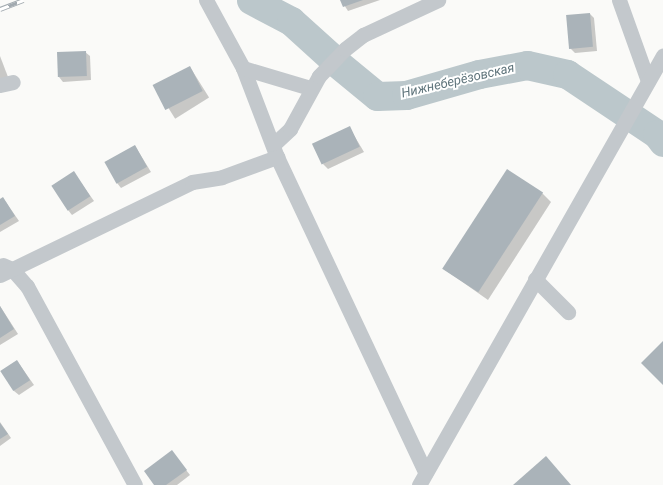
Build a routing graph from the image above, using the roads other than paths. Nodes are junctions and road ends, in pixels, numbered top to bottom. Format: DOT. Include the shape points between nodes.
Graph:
graph roads {
  1 [pos="206,0"];
  2 [pos="438,0"];
  3 [pos="619,0"];
  4 [pos="663,56"];
  5 [pos="243,68"];
  6 [pos="648,81"];
  7 [pos="310,88"];
  8 [pos="275,151"];
  9 [pos="4,269"];
  10 [pos="535,279"];
  11 [pos="568,312"];
  12 [pos="423,479"];
  13 [pos="135,485"];
  1 -- 5 [label="street"];
  2 -- 7 [label="street" via="363,35 345,48"];
  3 -- 6 [label="street"];
  4 -- 6 [label="street"];
  5 -- 7 [label="street"];
  5 -- 8 [label="street"];
  6 -- 10 [label="street"];
  7 -- 8 [label="street" via="290,130"];
  8 -- 9 [label="street" via="222,177 192,182"];
  8 -- 12 [label="street"];
  9 -- 13 [label="street" via="27,286"];
  10 -- 11 [label="street"];
  10 -- 12 [label="street"];
}
